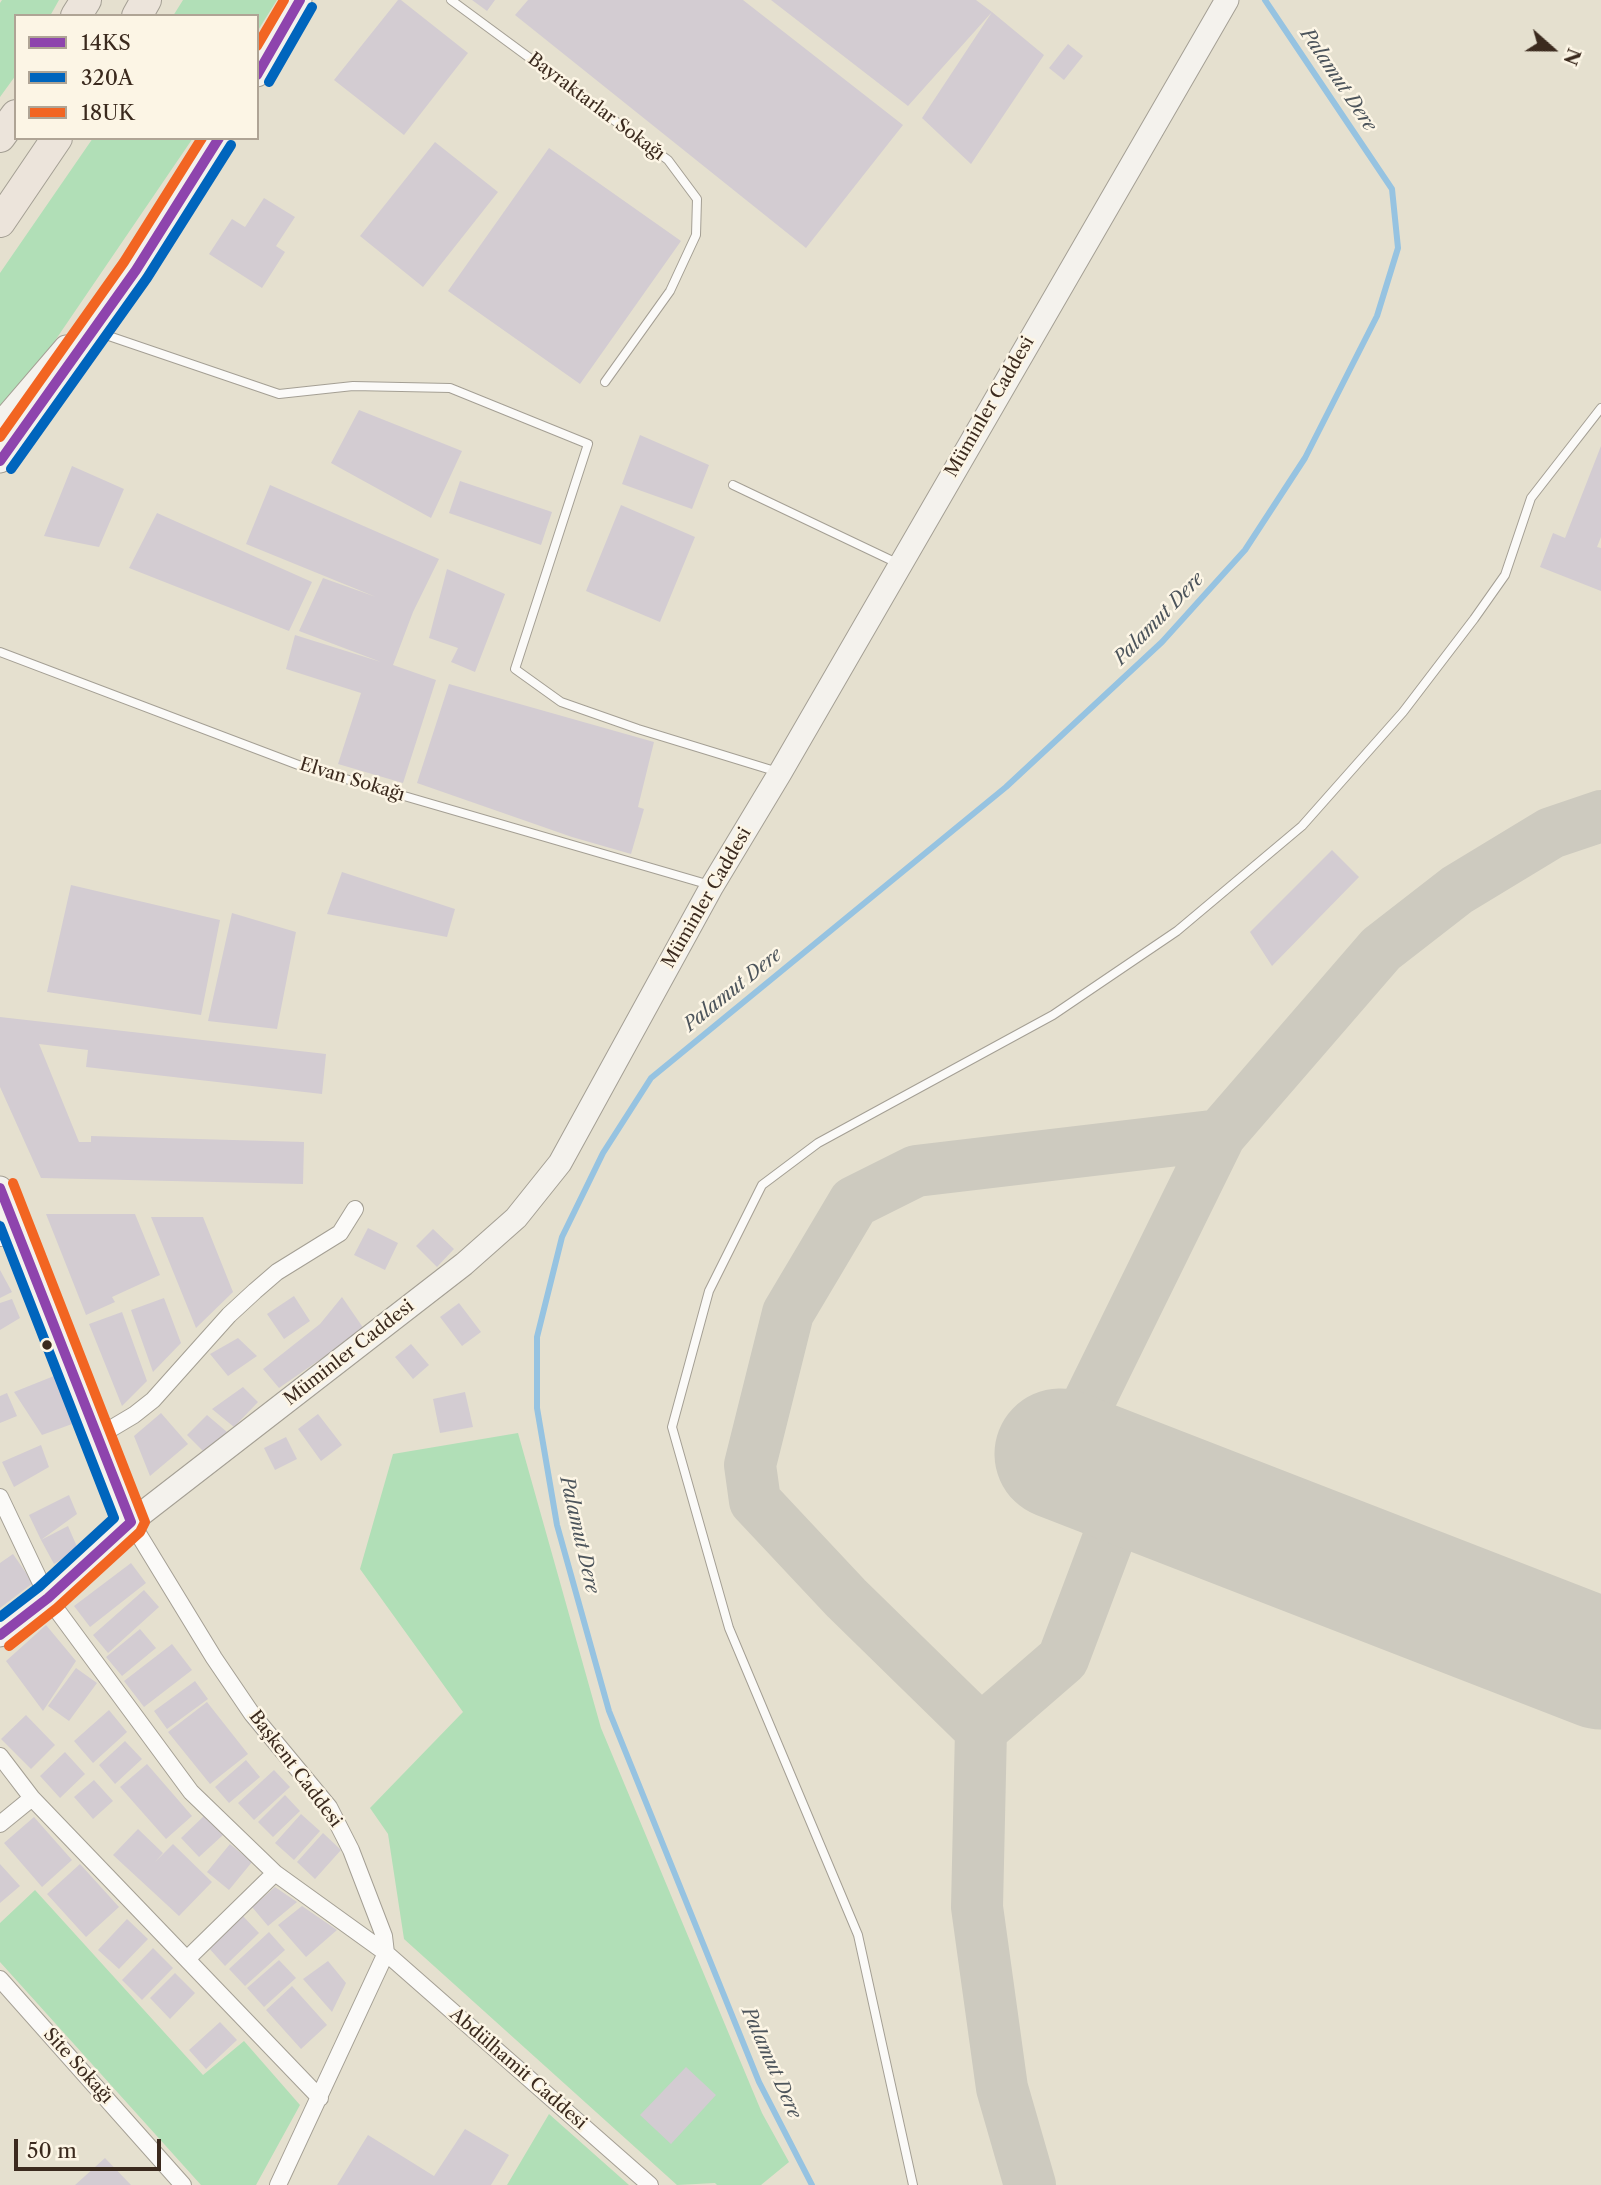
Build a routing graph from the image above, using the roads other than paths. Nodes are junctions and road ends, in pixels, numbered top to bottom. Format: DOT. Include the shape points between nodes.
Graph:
graph roads {
  1 [pos="300,0"];
  2 [pos="451,0"];
  3 [pos="1227,0"];
  4 [pos="259,72"];
  5 [pos="14,118"];
  6 [pos="0,137"];
  7 [pos="56,140"];
  8 [pos="218,140"];
  9 [pos="0,222"];
  10 [pos="136,270"];
  11 [pos="92,331"];
  12 [pos="605,382"];
  13 [pos="1601,408"];
  14 [pos="0,424"];
  15 [pos="0,461"];
  16 [pos="733,485"];
  17 [pos="900,564"];
  18 [pos="0,652"];
  19 [pos="780,773"];
  20 [pos="712,886"];
  21 [pos="0,1188"];
  22 [pos="355,1209"];
  23 [pos="8,1234"];
  24 [pos="97,1437"];
  25 [pos="0,1497"];
  26 [pos="131,1522"];
  27 [pos="48,1598"];
  28 [pos="0,1635"];
  29 [pos="0,1756"];
  30 [pos="32,1798"];
  31 [pos="0,1824"];
  32 [pos="275,1873"];
  33 [pos="386,1953"];
  34 [pos="187,1959"];
  35 [pos="0,1979"];
  36 [pos="320,2098"];
  37 [pos="183,2185"];
  38 [pos="278,2185"];
  39 [pos="650,2185"];
  40 [pos="914,2185"];
  1 -- 4 [label="street"];
  2 -- 12 [label="lane, Bayraktarlar Sokağı" via="668,160 697,199 696,235 670,291"];
  3 -- 17 [label="street, Müminler Caddesi"];
  5 -- 6 [label="highway"];
  7 -- 9 [label="highway"];
  8 -- 10 [label="street"];
  10 -- 11 [label="street"];
  10 -- 14 [label="street"];
  11 -- 15 [label="street"];
  11 -- 19 [label="lane" via="279,394 353,386 450,388 588,444 515,669 561,702"];
  13 -- 40 [label="lane" via="1531,498 1505,575 1474,619 1403,712 1302,826 1177,931 1053,1015 818,1143 762,1185 709,1291 672,1427 729,1628 858,1935"];
  16 -- 17 [label="lane"];
  17 -- 19 [label="street, Müminler Caddesi"];
  18 -- 20 [label="lane, Elvan Sokağı" via="301,765"];
  19 -- 20 [label="street, Müminler Caddesi"];
  20 -- 26 [label="street, Müminler Caddesi" via="560,1163 516,1218 464,1264"];
  21 -- 23 [label="street"];
  22 -- 24 [label="street" via="340,1233 277,1272 229,1315 153,1400"];
  23 -- 24 [label="street"];
  24 -- 26 [label="street"];
  25 -- 27 [label="street, Abdülhamit Caddesi"];
  26 -- 27 [label="street, Müminler Caddesi"];
  26 -- 33 [label="street, Başkent Caddesi" via="221,1669 341,1827 380,1921"];
  27 -- 28 [label="street, Müminler Caddesi"];
  27 -- 32 [label="street, Abdülhamit Caddesi" via="191,1792"];
  29 -- 30 [label="street"];
  30 -- 31 [label="street"];
  30 -- 34 [label="street"];
  32 -- 33 [label="street, Abdülhamit Caddesi"];
  32 -- 34 [label="street"];
  33 -- 36 [label="street"];
  33 -- 39 [label="street, Abdülhamit Caddesi"];
  34 -- 36 [label="street"];
  35 -- 37 [label="street, Site Sokağı"];
  36 -- 38 [label="street"];
}
